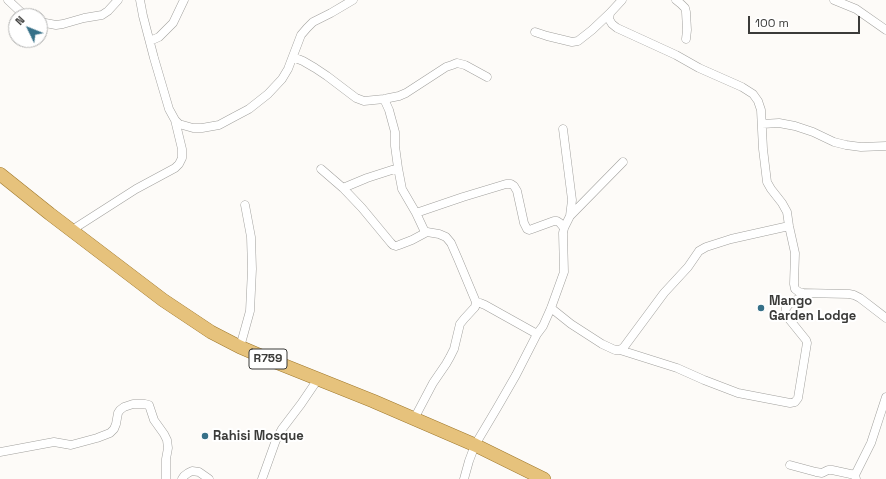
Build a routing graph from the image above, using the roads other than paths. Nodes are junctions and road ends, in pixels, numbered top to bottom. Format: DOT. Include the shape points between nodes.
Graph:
graph roads {
  1 [pos="8,0"];
  2 [pos="118,0"];
  3 [pos="140,0"];
  4 [pos="184,0"];
  5 [pos="352,0"];
  6 [pos="622,0"];
  7 [pos="676,0"];
  8 [pos="834,0"];
  9 [pos="16,8"];
  10 [pos="610,13"];
  11 [pos="48,24"];
  12 [pos="886,30"];
  13 [pos="535,32"];
  14 [pos="686,39"];
  15 [pos="150,41"];
  16 [pos="293,57"];
  17 [pos="487,77"];
  18 [pos="384,99"];
  19 [pos="175,120"];
  20 [pos="762,124"];
  21 [pos="563,129"];
  22 [pos="886,146"];
  23 [pos="623,162"];
  24 [pos="398,168"];
  25 [pos="321,169"];
  26 [pos="0,174"];
  27 [pos="342,188"];
  28 [pos="245,205"];
  29 [pos="416,213"];
  30 [pos="570,216"];
  31 [pos="789,226"];
  32 [pos="564,228"];
  33 [pos="72,230"];
  34 [pos="427,232"];
  35 [pos="808,294"];
  36 [pos="476,302"];
  37 [pos="551,308"];
  38 [pos="886,318"];
  39 [pos="537,334"];
  40 [pos="240,347"];
  41 [pos="620,350"];
  42 [pos="318,379"];
  43 [pos="886,397"];
  44 [pos="414,419"];
  45 [pos="475,445"];
  46 [pos="0,452"];
  47 [pos="790,465"];
  48 [pos="856,477"];
  49 [pos="166,479"];
  50 [pos="182,479"];
  51 [pos="209,479"];
  52 [pos="262,479"];
  53 [pos="464,479"];
  54 [pos="544,479"];
  1 -- 9 [label="street"];
  2 -- 11 [label="street" via="102,15 63,24"];
  3 -- 15 [label="street"];
  4 -- 15 [label="street" via="173,23 159,37"];
  5 -- 16 [label="street" via="313,22 301,35"];
  6 -- 10 [label="street"];
  7 -- 14 [label="street" via="685,8"];
  8 -- 12 [label="street" via="856,9"];
  10 -- 13 [label="street" via="592,30 572,42"];
  10 -- 20 [label="street" via="609,19 617,28 733,82 753,94 761,110"];
  15 -- 19 [label="street" via="169,109"];
  16 -- 18 [label="street" via="321,72 356,98 364,101"];
  16 -- 19 [label="street" via="282,79 249,109 219,125 202,128 185,126"];
  17 -- 18 [label="street" via="457,63 446,67 406,93"];
  18 -- 24 [label="street" via="395,132"];
  19 -- 33 [label="street" via="182,149 179,164"];
  20 -- 22 [label="street" via="779,123 795,126 846,145"];
  20 -- 31 [label="street" via="767,182 787,212"];
  21 -- 30 [label="street" via="572,200"];
  23 -- 30 [label="street"];
  24 -- 27 [label="street"];
  24 -- 29 [label="street" via="402,189"];
  25 -- 27 [label="street"];
  26 -- 33 [label="main road, R759"];
  27 -- 34 [label="street" via="393,245 399,245"];
  28 -- 40 [label="street" via="251,237 252,269 250,311"];
  29 -- 32 [label="street" via="511,184 517,191 527,229 554,221"];
  29 -- 34 [label="street"];
  30 -- 32 [label="street"];
  31 -- 35 [label="street" via="795,253 794,284 799,292"];
  31 -- 41 [label="street" via="731,239 699,251"];
  32 -- 37 [label="street" via="564,272"];
  33 -- 40 [label="main road, R759" via="163,300 211,332"];
  34 -- 36 [label="street" via="439,234 451,242"];
  35 -- 38 [label="street" via="854,294"];
  35 -- 41 [label="street" via="790,303 786,308 786,314 807,343 798,398 795,402 738,393 677,368"];
  36 -- 39 [label="street"];
  36 -- 44 [label="street" via="460,324 454,349"];
  37 -- 39 [label="street"];
  37 -- 41 [label="street" via="602,344"];
  39 -- 45 [label="street"];
  40 -- 42 [label="main road, R759"];
  42 -- 44 [label="main road, R759"];
  42 -- 52 [label="street" via="282,429"];
  43 -- 48 [label="street" via="871,443"];
  44 -- 45 [label="main road, R759"];
  45 -- 53 [label="street"];
  45 -- 54 [label="main road, R759"];
  46 -- 49 [label="street" via="54,442 71,445 97,438 114,429 118,413 124,407 145,404 150,408 154,420 167,440"];
  47 -- 48 [label="street" via="822,473 832,470"];
  50 -- 51 [label="street" via="192,471 199,472"];
}
